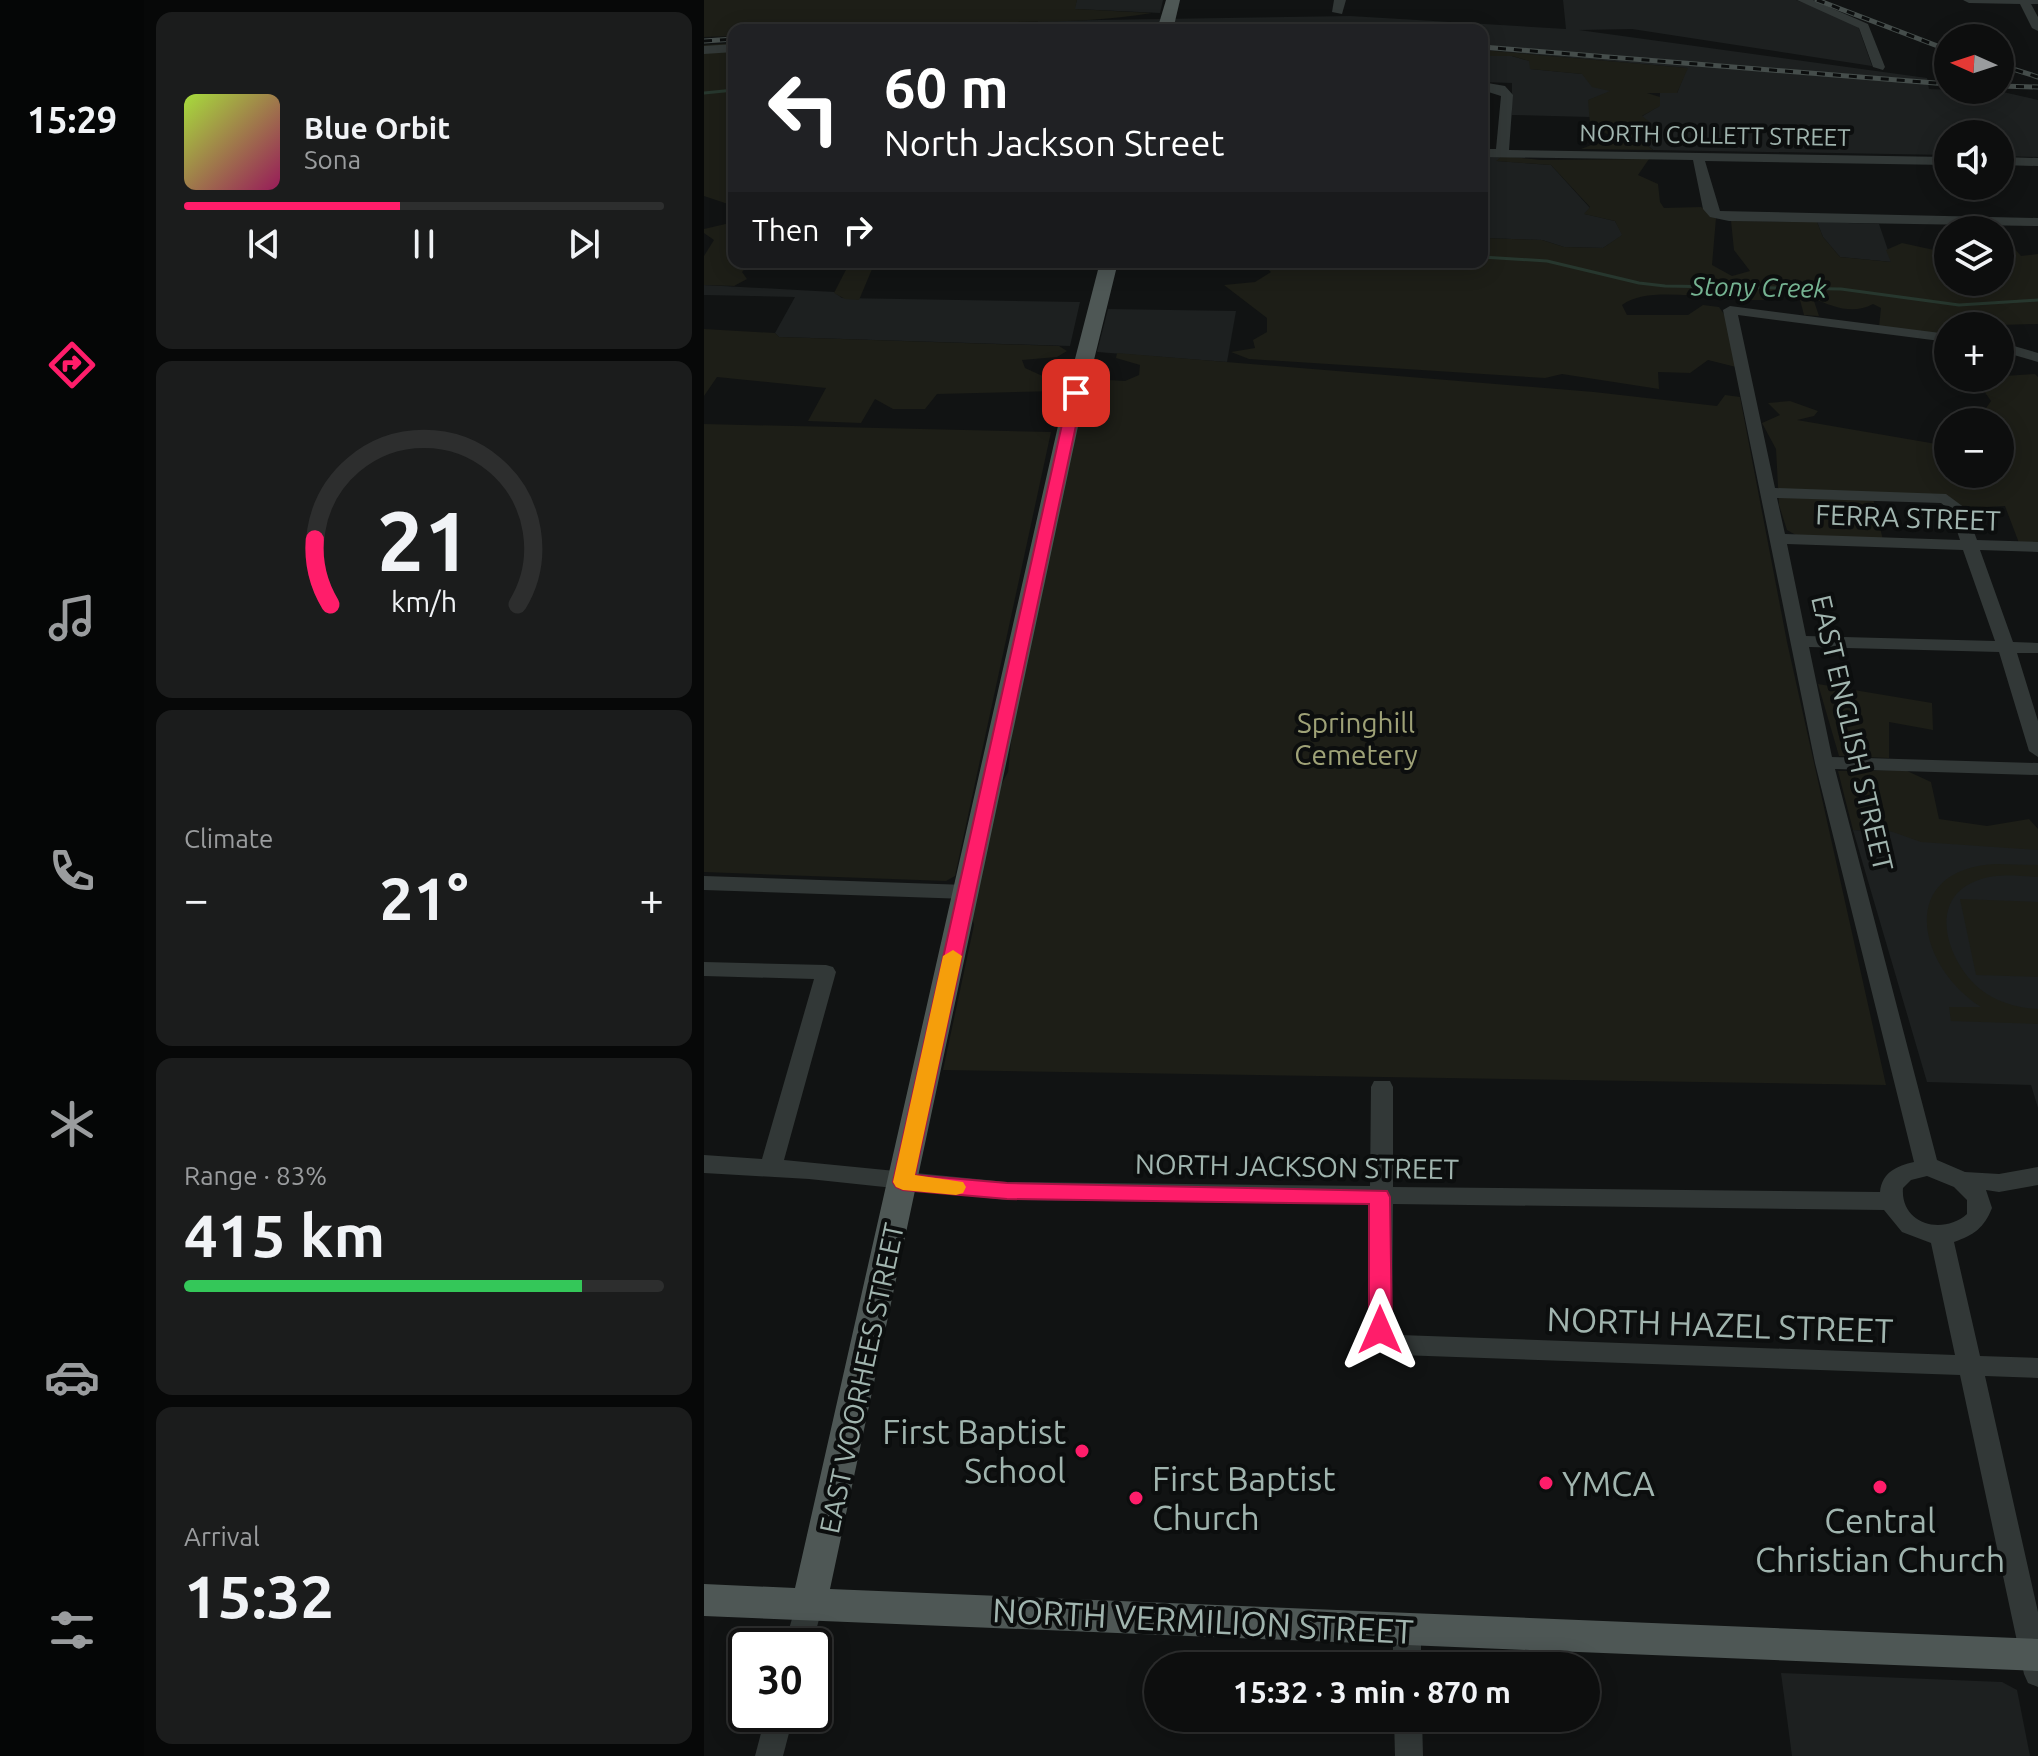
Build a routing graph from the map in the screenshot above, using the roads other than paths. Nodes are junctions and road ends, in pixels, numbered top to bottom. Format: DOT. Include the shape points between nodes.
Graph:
graph roads {
  1 [pos="1173,0"];
  2 [pos="1803,0"];
  3 [pos="1969,0"];
  4 [pos="2024,0"];
  5 [pos="2038,1"];
  6 [pos="1167,24"];
  7 [pos="2038,28"];
  8 [pos="728,48"];
  9 [pos="704,50"];
  10 [pos="1879,67"];
  11 [pos="1488,87"];
  12 [pos="1488,153"];
  13 [pos="1502,154"];
  14 [pos="1698,156"];
  15 [pos="1934,161"];
  16 [pos="2014,161"];
  17 [pos="2038,162"];
  18 [pos="2038,222"];
  19 [pos="1107,268"];
  20 [pos="1934,336"];
  21 [pos="2014,350"];
  22 [pos="2038,358"];
  23 [pos="1766,493"];
  24 [pos="1776,539"];
  25 [pos="1971,544"];
  26 [pos="2038,547"];
  27 [pos="1797,641"];
  28 [pos="2006,647"];
  29 [pos="2038,648"];
  30 [pos="2038,751"];
  31 [pos="1824,763"];
  32 [pos="2038,769"];
  33 [pos="704,883"];
  34 [pos="967,892"];
  35 [pos="704,969"];
  36 [pos="1382,1087"];
  37 [pos="704,1164"];
  38 [pos="771,1167"];
  39 [pos="1927,1167"];
  40 [pos="2038,1176"];
  41 [pos="1966,1180"];
  42 [pos="903,1182"];
  43 [pos="1380,1197"];
  44 [pos="1891,1201"];
  45 [pos="1941,1235"];
  46 [pos="1972,1367"];
  47 [pos="2038,1368"];
  48 [pos="704,1600"];
  49 [pos="809,1604"];
  50 [pos="803,1628"];
  51 [pos="1407,1629"];
  52 [pos="1407,1652"];
  53 [pos="2037,1661"];
  54 [pos="775,1732"];
  55 [pos="1408,1732"];
  56 [pos="769,1756"];
  57 [pos="1409,1756"];
  1 -- 6 [label="main road"];
  2 -- 10 [label="street" via="1864,26"];
  3 -- 4 [label="street"];
  4 -- 5 [label="street"];
  4 -- 7 [label="street"];
  8 -- 9 [label="street"];
  11 -- 13 [label="street" via="1507,95"];
  12 -- 13 [label="street, NORTH COLLETT STREET"];
  13 -- 14 [label="street, NORTH COLLETT STREET"];
  14 -- 15 [label="street, NORTH COLLETT STREET"];
  14 -- 18 [label="street" via="1715,214"];
  16 -- 17 [label="street"];
  19 -- 34 [label="main road, EAST VOORHEES STREET"];
  20 -- 23 [label="street, EAST ENGLISH STREET" via="1730,310"];
  21 -- 22 [label="street"];
  23 -- 24 [label="street, EAST ENGLISH STREET"];
  23 -- 25 [label="street" via="1946,499 1957,508"];
  24 -- 25 [label="street, FERRA STREET"];
  24 -- 27 [label="street, EAST ENGLISH STREET"];
  25 -- 26 [label="street, FERRA STREET"];
  25 -- 28 [label="street"];
  27 -- 28 [label="street"];
  27 -- 31 [label="street, EAST ENGLISH STREET"];
  28 -- 29 [label="street"];
  28 -- 30 [label="street"];
  31 -- 32 [label="street"];
  31 -- 39 [label="street, EAST ENGLISH STREET"];
  33 -- 34 [label="street"];
  34 -- 42 [label="main road, EAST VOORHEES STREET"];
  35 -- 38 [label="street" via="826,972"];
  36 -- 43 [label="street"];
  37 -- 38 [label="street, NORTH JACKSON STREET"];
  38 -- 42 [label="street, NORTH JACKSON STREET"];
  39 -- 41 [label="street"];
  39 -- 44 [label="street" via="1896,1177"];
  40 -- 41 [label="street" via="1999,1183"];
  41 -- 45 [label="street" via="1978,1199 1974,1222 1955,1234"];
  42 -- 43 [label="street, NORTH JACKSON STREET" via="1007,1191"];
  42 -- 49 [label="main road, EAST VOORHEES STREET"];
  43 -- 44 [label="street, NORTH JACKSON STREET"];
  43 -- 46 [label="street, NORTH HAZEL STREET" via="1380,1330 1385,1340 1400,1345"];
  44 -- 45 [label="street" via="1910,1226"];
  45 -- 46 [label="street"];
  46 -- 47 [label="street, NORTH HAZEL STREET"];
  46 -- 53 [label="street"];
  48 -- 49 [label="main road, NORTH VERMILION STREET"];
  49 -- 50 [label="street"];
  49 -- 51 [label="main road, NORTH VERMILION STREET"];
  51 -- 52 [label="street"];
  51 -- 53 [label="main road, NORTH VERMILION STREET"];
  54 -- 56 [label="street"];
  55 -- 57 [label="street"];
}
